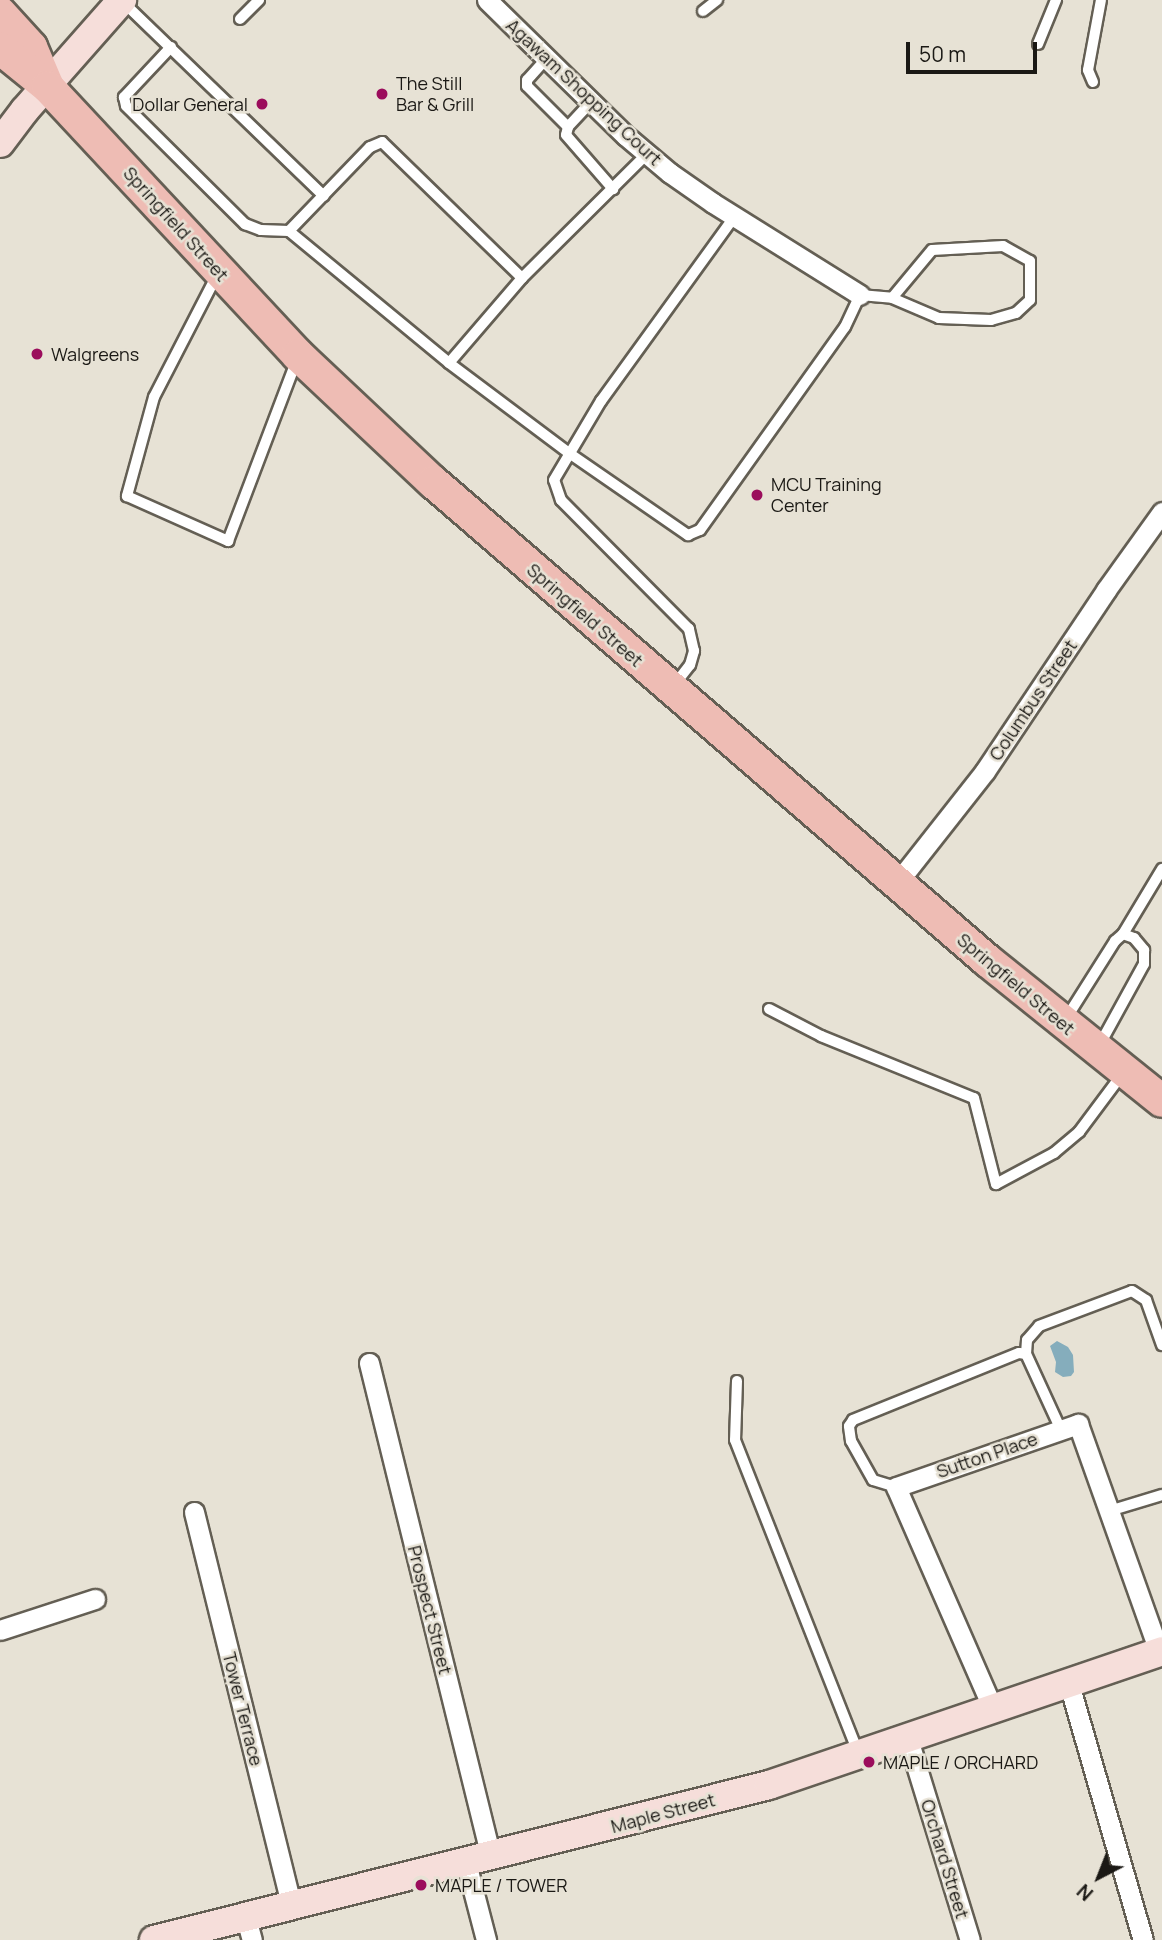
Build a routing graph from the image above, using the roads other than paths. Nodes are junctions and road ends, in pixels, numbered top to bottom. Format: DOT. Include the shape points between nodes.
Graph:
graph roads {
  1 [pos="121,0"];
  2 [pos="259,0"];
  3 [pos="488,0"];
  4 [pos="717,0"];
  5 [pos="1056,0"];
  6 [pos="1101,0"];
  7 [pos="703,11"];
  8 [pos="0,13"];
  9 [pos="240,19"];
  10 [pos="1038,44"];
  11 [pos="171,47"];
  12 [pos="0,48"];
  13 [pos="546,59"];
  14 [pos="1093,82"];
  15 [pos="48,87"];
  16 [pos="591,102"];
  17 [pos="568,127"];
  18 [pos="0,144"];
  19 [pos="647,154"];
  20 [pos="613,189"];
  21 [pos="324,195"];
  22 [pos="734,217"];
  23 [pos="289,231"];
  24 [pos="219,272"];
  25 [pos="523,278"];
  26 [pos="860,295"];
  27 [pos="892,298"];
  28 [pos="298,355"];
  29 [pos="449,363"];
  30 [pos="569,453"];
  31 [pos="1162,512"];
  32 [pos="672,689"];
  33 [pos="1162,869"];
  34 [pos="897,883"];
  35 [pos="1123,934"];
  36 [pos="769,1009"];
  37 [pos="1063,1024"];
  38 [pos="1096,1050"];
  39 [pos="1124,1073"];
  40 [pos="1162,1100"];
  41 [pos="1162,1345"];
  42 [pos="1026,1354"];
  43 [pos="369,1363"];
  44 [pos="737,1381"];
  45 [pos="1070,1427"];
  46 [pos="896,1487"];
  47 [pos="1162,1495"];
  48 [pos="1110,1511"];
  49 [pos="194,1512"];
  50 [pos="95,1599"];
  51 [pos="0,1630"];
  52 [pos="1161,1651"];
  53 [pos="1069,1684"];
  54 [pos="993,1709"];
  55 [pos="908,1738"];
  56 [pos="860,1755"];
  57 [pos="478,1860"];
  58 [pos="292,1907"];
  59 [pos="249,1929"];
  60 [pos="154,1940"];
  61 [pos="486,1940"];
  62 [pos="970,1940"];
  63 [pos="1143,1940"];
  1 -- 11 [label="lane"];
  1 -- 15 [label="main road"];
  2 -- 9 [label="lane"];
  3 -- 13 [label="street, Agawam Shopping Court"];
  4 -- 7 [label="lane"];
  5 -- 10 [label="lane"];
  6 -- 14 [label="lane" via="1088,70"];
  8 -- 15 [label="main road, Springfield Street" via="32,47"];
  11 -- 21 [label="lane"];
  11 -- 23 [label="lane" via="124,97 126,106 245,224"];
  12 -- 15 [label="main road, Springfield Street"];
  13 -- 16 [label="street, Agawam Shopping Court"];
  13 -- 17 [label="lane" via="527,86"];
  15 -- 18 [label="main road"];
  15 -- 24 [label="main road, Springfield Street"];
  16 -- 17 [label="lane"];
  16 -- 19 [label="street, Agawam Shopping Court"];
  17 -- 20 [label="lane" via="569,142"];
  19 -- 20 [label="lane"];
  19 -- 22 [label="street, Agawam Shopping Court"];
  20 -- 25 [label="lane"];
  21 -- 23 [label="lane"];
  21 -- 25 [label="lane" via="374,144 386,144"];
  22 -- 26 [label="street, Agawam Shopping Court"];
  22 -- 30 [label="lane"];
  23 -- 29 [label="lane"];
  24 -- 28 [label="main road, Springfield Street"];
  24 -- 28 [label="lane" via="154,397 127,496 228,541"];
  25 -- 29 [label="lane"];
  26 -- 27 [label="lane"];
  26 -- 30 [label="lane" via="845,327 694,533 682,533"];
  27 -- 27 [label="lane" via="939,318 991,320 1016,313 1030,300 1030,261 1003,246 932,250"];
  28 -- 32 [label="main road, Springfield Street" via="433,482"];
  29 -- 30 [label="lane"];
  30 -- 32 [label="lane" via="554,481 561,500 689,628 694,639 690,665"];
  31 -- 34 [label="street, Columbus Street" via="985,771"];
  32 -- 34 [label="main road, Springfield Street"];
  33 -- 35 [label="lane"];
  34 -- 37 [label="main road, Springfield Street"];
  35 -- 37 [label="lane"];
  35 -- 38 [label="lane" via="1144,950 1144,964"];
  36 -- 39 [label="lane" via="821,1036 974,1098 996,1184 1054,1153 1079,1132"];
  37 -- 38 [label="main road, Springfield Street"];
  38 -- 39 [label="main road, Springfield Street"];
  39 -- 40 [label="main road, Springfield Street"];
  41 -- 42 [label="lane" via="1146,1300 1132,1291 1039,1326 1027,1340"];
  42 -- 45 [label="lane"];
  42 -- 46 [label="lane" via="853,1420 850,1441 873,1480"];
  43 -- 57 [label="street, Prospect Street"];
  44 -- 56 [label="lane" via="736,1440"];
  45 -- 46 [label="street, Sutton Place"];
  45 -- 48 [label="street"];
  46 -- 54 [label="street"];
  47 -- 48 [label="lane"];
  48 -- 52 [label="street"];
  49 -- 58 [label="street, Tower Terrace"];
  50 -- 51 [label="street"];
  52 -- 53 [label="main road, Maple Street"];
  53 -- 54 [label="main road, Maple Street"];
  53 -- 63 [label="street"];
  54 -- 55 [label="main road, Maple Street"];
  55 -- 56 [label="main road, Maple Street"];
  55 -- 62 [label="street, Orchard Street"];
  56 -- 57 [label="main road, Maple Street" via="677,1810"];
  57 -- 58 [label="main road, Maple Street"];
  57 -- 61 [label="street, Prospect Street"];
  58 -- 59 [label="main road, Maple Street"];
  59 -- 60 [label="main road, Maple Street"];
}
